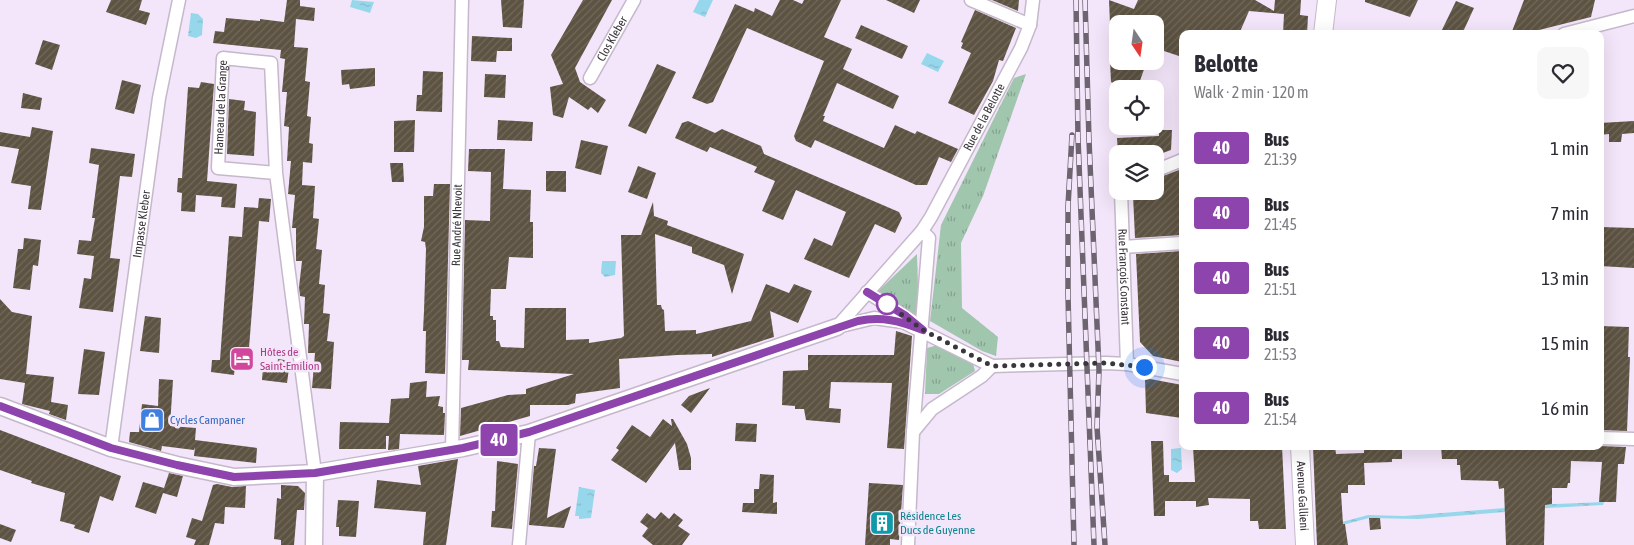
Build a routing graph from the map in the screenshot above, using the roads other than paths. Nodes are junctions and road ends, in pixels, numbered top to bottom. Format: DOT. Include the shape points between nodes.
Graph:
graph roads {
  1 [pos="179,0"];
  2 [pos="462,0"];
  3 [pos="634,0"];
  4 [pos="971,0"];
  5 [pos="1033,0"];
  6 [pos="1327,0"];
  7 [pos="1634,16"];
  8 [pos="1030,25"];
  9 [pos="1323,30"];
  10 [pos="1580,30"];
  11 [pos="590,78"];
  12 [pos="1179,161"];
  13 [pos="1164,167"];
  14 [pos="276,173"];
  15 [pos="1121,200"];
  16 [pos="922,231"];
  17 [pos="1179,243"];
  18 [pos="1123,247"];
  19 [pos="867,292"];
  20 [pos="837,327"];
  21 [pos="923,330"];
  22 [pos="1128,364"];
  23 [pos="992,366"];
  24 [pos="1179,373"];
  25 [pos="0,406"];
  26 [pos="529,432"];
  27 [pos="913,432"];
  28 [pos="1604,438"];
  29 [pos="1634,440"];
  30 [pos="111,448"];
  31 [pos="452,450"];
  32 [pos="1300,450"];
  33 [pos="315,473"];
  34 [pos="314,545"];
  35 [pos="520,545"];
  36 [pos="908,545"];
  37 [pos="1304,545"];
  1 -- 30 [label="street, Impasse Kleber" via="159,98"];
  2 -- 31 [label="street, Rue André Nhevoit"];
  3 -- 11 [label="street, Clos Kleber"];
  4 -- 8 [label="street"];
  5 -- 8 [label="street, Rue de la Belotte"];
  6 -- 9 [label="main road"];
  7 -- 10 [label="street"];
  8 -- 16 [label="street, Rue de la Belotte" via="1022,48"];
  12 -- 13 [label="street"];
  14 -- 14 [label="street, Hameau de la Grange" via="271,63 223,58 218,168"];
  14 -- 33 [label="street, Hameau de la Grange"];
  15 -- 18 [label="street, Rue François Constant"];
  16 -- 19 [label="street, Rue de la Belotte"];
  16 -- 21 [label="street" via="930,238"];
  17 -- 18 [label="street"];
  18 -- 22 [label="street, Rue François Constant"];
  19 -- 20 [label="street, Rue de la Belotte"];
  19 -- 21 [label="street"];
  20 -- 21 [label="street" via="874,318 904,322"];
  20 -- 26 [label="street"];
  21 -- 23 [label="street"];
  21 -- 27 [label="street"];
  22 -- 23 [label="street"];
  22 -- 24 [label="street"];
  23 -- 27 [label="street" via="932,409"];
  25 -- 30 [label="street"];
  26 -- 31 [label="street"];
  26 -- 35 [label="street"];
  27 -- 36 [label="street"];
  28 -- 29 [label="street"];
  30 -- 33 [label="street" via="234,477"];
  31 -- 33 [label="street"];
  32 -- 37 [label="main road, Avenue Gallieni"];
  33 -- 34 [label="street"];
}
